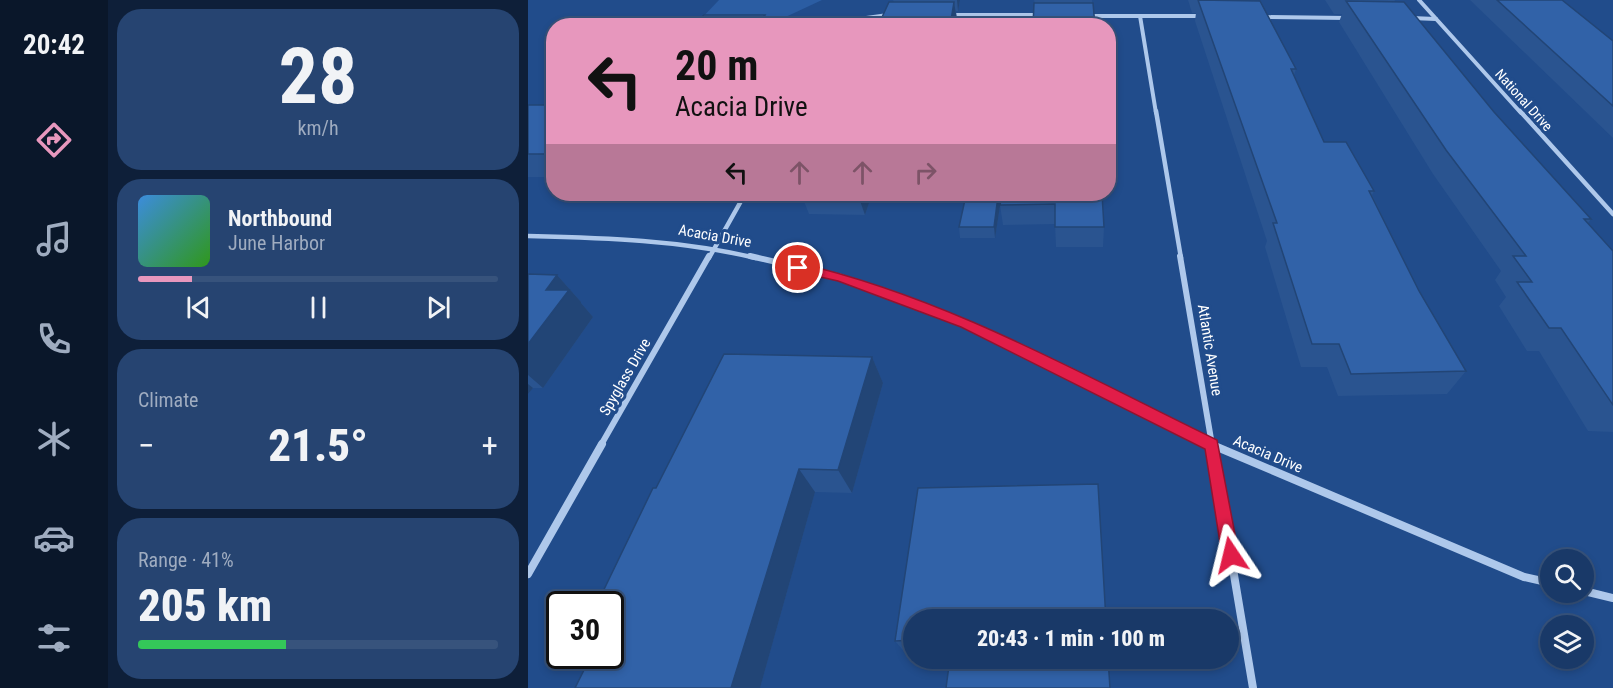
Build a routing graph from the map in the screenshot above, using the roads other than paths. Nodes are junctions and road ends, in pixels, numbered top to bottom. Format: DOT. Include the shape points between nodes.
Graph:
graph roads {
  1 [pos="1419,0"];
  2 [pos="898,15"];
  3 [pos="944,15"];
  4 [pos="1048,15"];
  5 [pos="1083,16"];
  6 [pos="1140,16"];
  7 [pos="1211,16"];
  8 [pos="1258,17"];
  9 [pos="869,18"];
  10 [pos="1353,18"];
  11 [pos="1400,18"];
  12 [pos="1436,19"];
  13 [pos="741,201"];
  14 [pos="1613,214"];
  15 [pos="528,236"];
  16 [pos="714,248"];
  17 [pos="1212,445"];
  18 [pos="528,574"];
  19 [pos="1540,581"];
  20 [pos="1594,593"];
  21 [pos="1613,598"];
  22 [pos="1253,688"];
  1 -- 12 [label="street, National Drive"];
  2 -- 9 [label="street"];
  3 -- 4 [label="street"];
  5 -- 6 [label="street"];
  6 -- 7 [label="street"];
  6 -- 17 [label="street, Atlantic Avenue"];
  8 -- 10 [label="street"];
  11 -- 12 [label="street"];
  12 -- 14 [label="street, National Drive"];
  13 -- 16 [label="street, Spyglass Drive"];
  15 -- 16 [label="street, Acacia Drive" via="654,240"];
  16 -- 17 [label="street, Acacia Drive" via="841,278 965,324"];
  16 -- 18 [label="street, Spyglass Drive"];
  17 -- 19 [label="street, Acacia Drive"];
  17 -- 22 [label="street, Atlantic Avenue"];
  20 -- 21 [label="street"];
}
